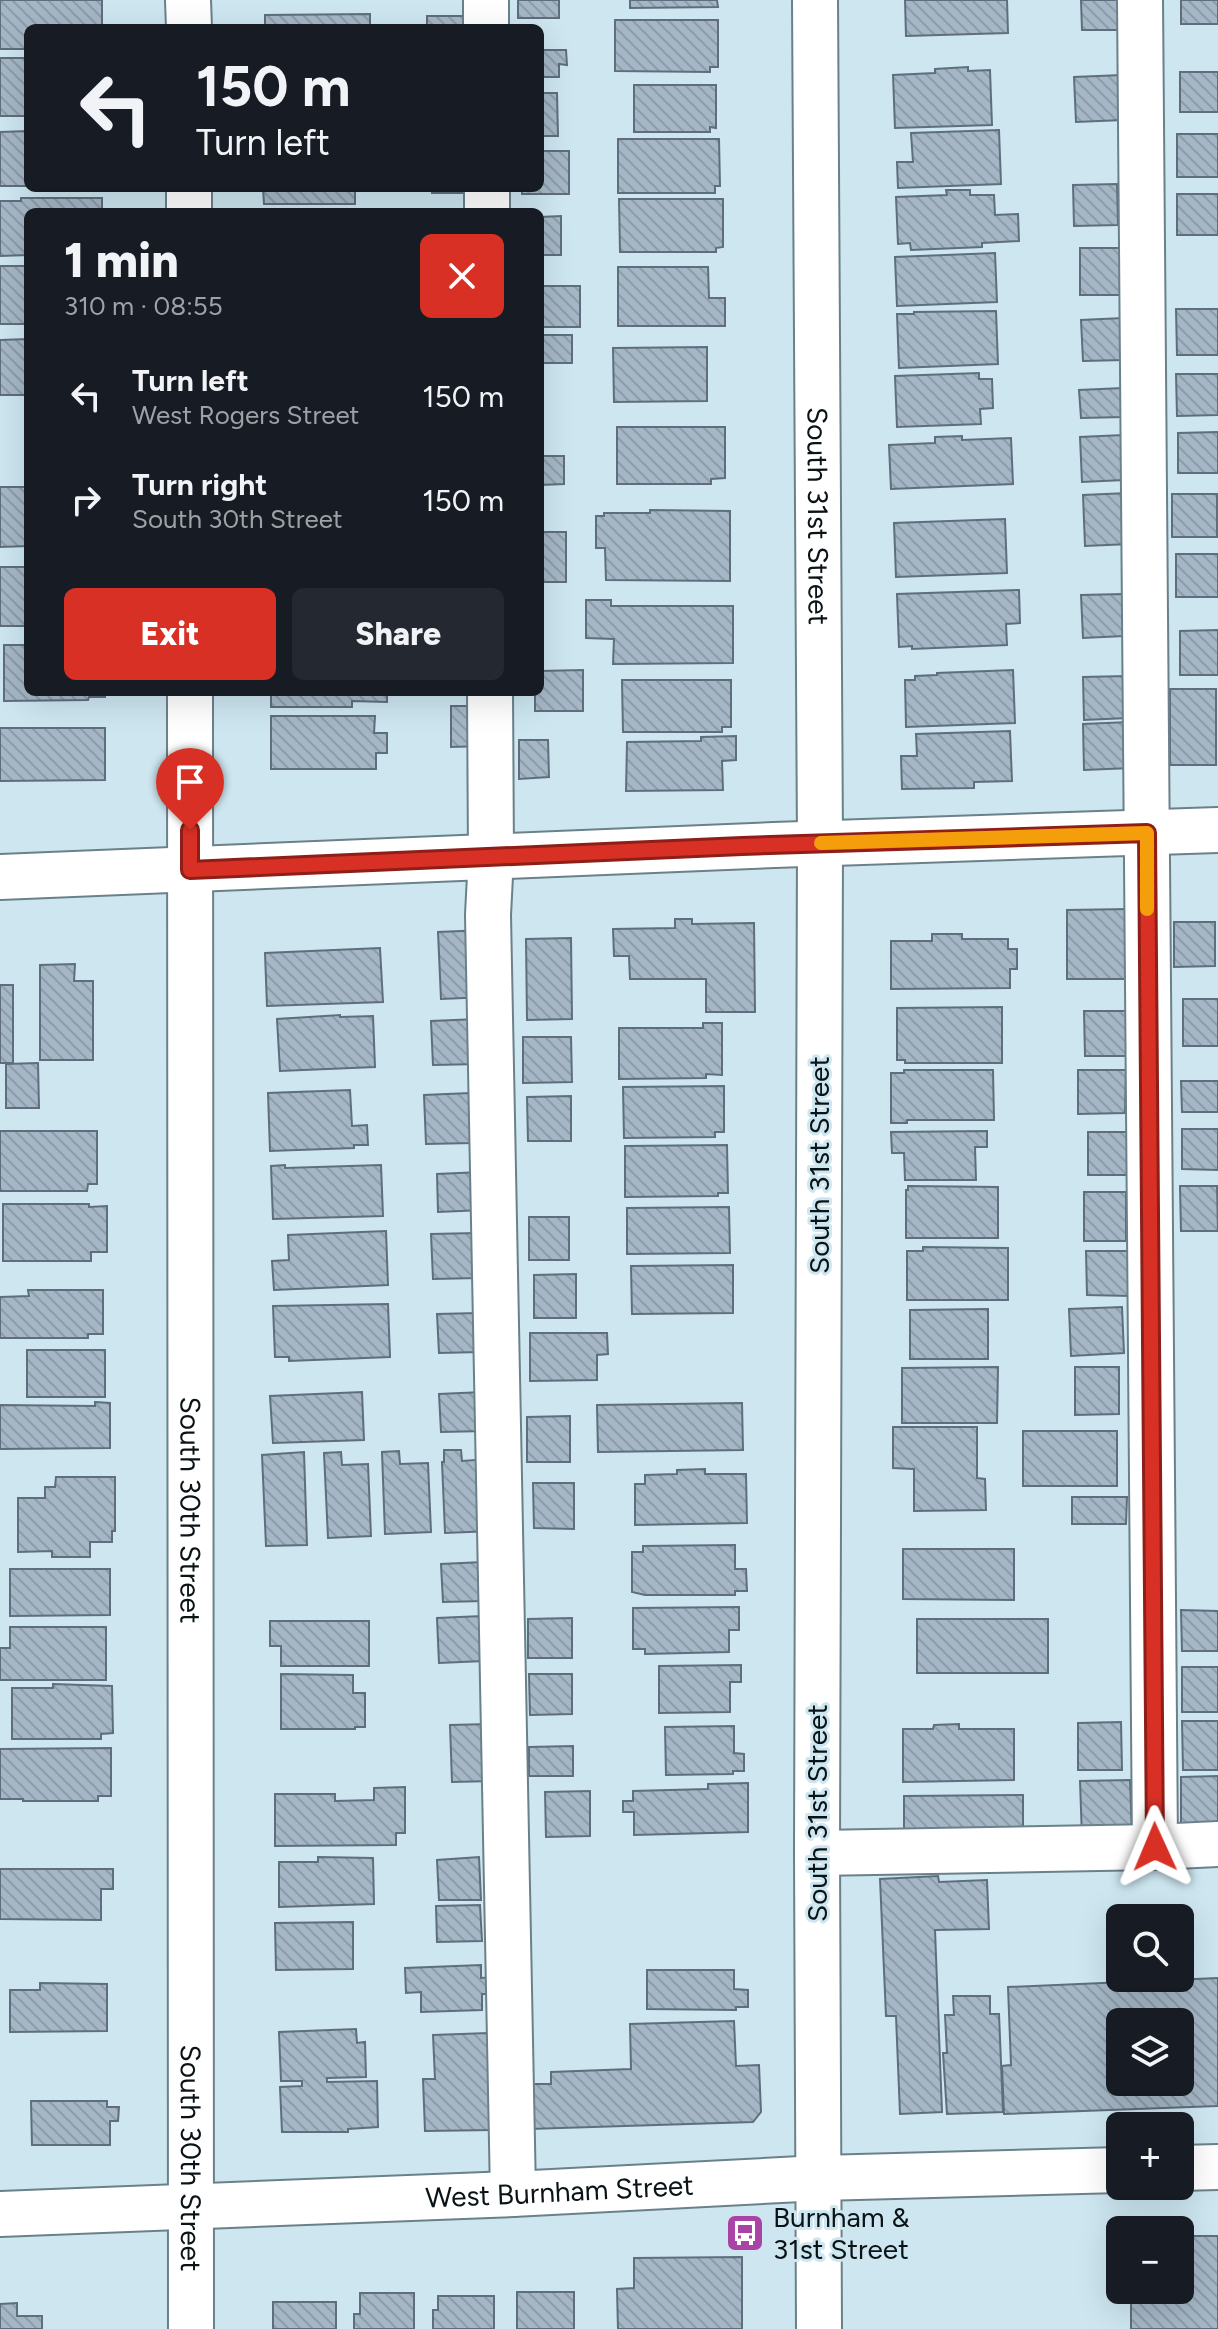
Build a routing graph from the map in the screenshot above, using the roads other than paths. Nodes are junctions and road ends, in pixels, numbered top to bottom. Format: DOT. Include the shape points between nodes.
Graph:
graph roads {
  1 [pos="188,0"];
  2 [pos="486,0"];
  3 [pos="815,0"];
  4 [pos="1140,0"];
  5 [pos="189,24"];
  6 [pos="486,24"];
  7 [pos="190,696"];
  8 [pos="490,696"];
  9 [pos="1218,830"];
  10 [pos="1147,833"];
  11 [pos="820,843"];
  12 [pos="491,856"];
  13 [pos="190,870"];
  14 [pos="0,877"];
  15 [pos="1218,1844"];
  16 [pos="1155,1847"];
  17 [pos="817,1853"];
  18 [pos="1218,2167"];
  19 [pos="1194,2168"];
  20 [pos="1106,2170"];
  21 [pos="820,2178"];
  22 [pos="513,2194"];
  23 [pos="191,2207"];
  24 [pos="0,2214"];
  25 [pos="191,2329"];
  26 [pos="819,2329"];
  1 -- 5 [label="street"];
  2 -- 6 [label="street"];
  3 -- 11 [label="street, South 31st Street"];
  4 -- 10 [label="street"];
  7 -- 13 [label="street, South 30th Street"];
  8 -- 12 [label="street"];
  9 -- 10 [label="street"];
  10 -- 11 [label="street"];
  10 -- 16 [label="street"];
  11 -- 12 [label="street"];
  11 -- 17 [label="street, South 31st Street"];
  12 -- 13 [label="street"];
  12 -- 22 [label="street"];
  13 -- 14 [label="street"];
  13 -- 23 [label="street, South 30th Street"];
  15 -- 16 [label="street"];
  16 -- 17 [label="street"];
  17 -- 21 [label="street, South 31st Street"];
  18 -- 19 [label="street"];
  20 -- 21 [label="street, West Burnham Street"];
  21 -- 22 [label="street, West Burnham Street"];
  21 -- 26 [label="street, South 31st Street"];
  22 -- 23 [label="street, West Burnham Street"];
  23 -- 24 [label="street, West Burnham Street"];
  23 -- 25 [label="street, South 30th Street"];
}
